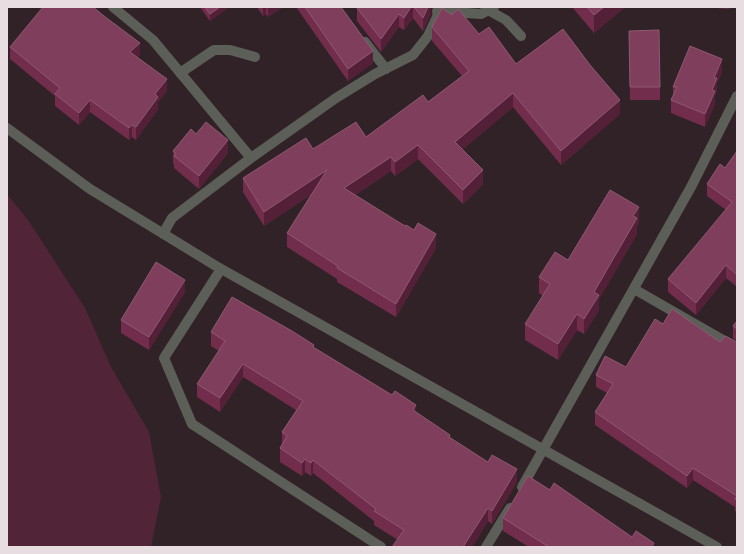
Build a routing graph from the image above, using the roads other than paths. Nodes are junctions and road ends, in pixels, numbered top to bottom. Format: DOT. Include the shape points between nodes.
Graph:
graph roads {
  1 [pos="114,7"];
  2 [pos="437,9"];
  3 [pos="491,9"];
  4 [pos="358,32"];
  5 [pos="521,36"];
  6 [pos="255,57"];
  7 [pos="386,69"];
  8 [pos="180,73"];
  9 [pos="737,96"];
  10 [pos="7,128"];
  11 [pos="251,158"];
  12 [pos="163,234"];
  13 [pos="221,269"];
  14 [pos="634,288"];
  15 [pos="737,348"];
  16 [pos="544,449"];
  17 [pos="378,546"];
  18 [pos="486,547"];
  19 [pos="717,547"];
  1 -- 8 [label="street" via="153,40"];
  2 -- 3 [label="street" via="481,14"];
  2 -- 7 [label="street" via="437,17 428,36 413,55"];
  3 -- 5 [label="street"];
  4 -- 7 [label="street"];
  6 -- 8 [label="street" via="230,50 214,50"];
  7 -- 11 [label="street" via="336,98"];
  8 -- 11 [label="street"];
  9 -- 14 [label="street"];
  10 -- 12 [label="street" via="90,188"];
  11 -- 12 [label="street" via="172,218"];
  12 -- 13 [label="street"];
  13 -- 16 [label="street"];
  13 -- 17 [label="street" via="164,358 192,424"];
  14 -- 15 [label="street"];
  14 -- 16 [label="street"];
  16 -- 18 [label="street"];
  16 -- 19 [label="street"];
}
